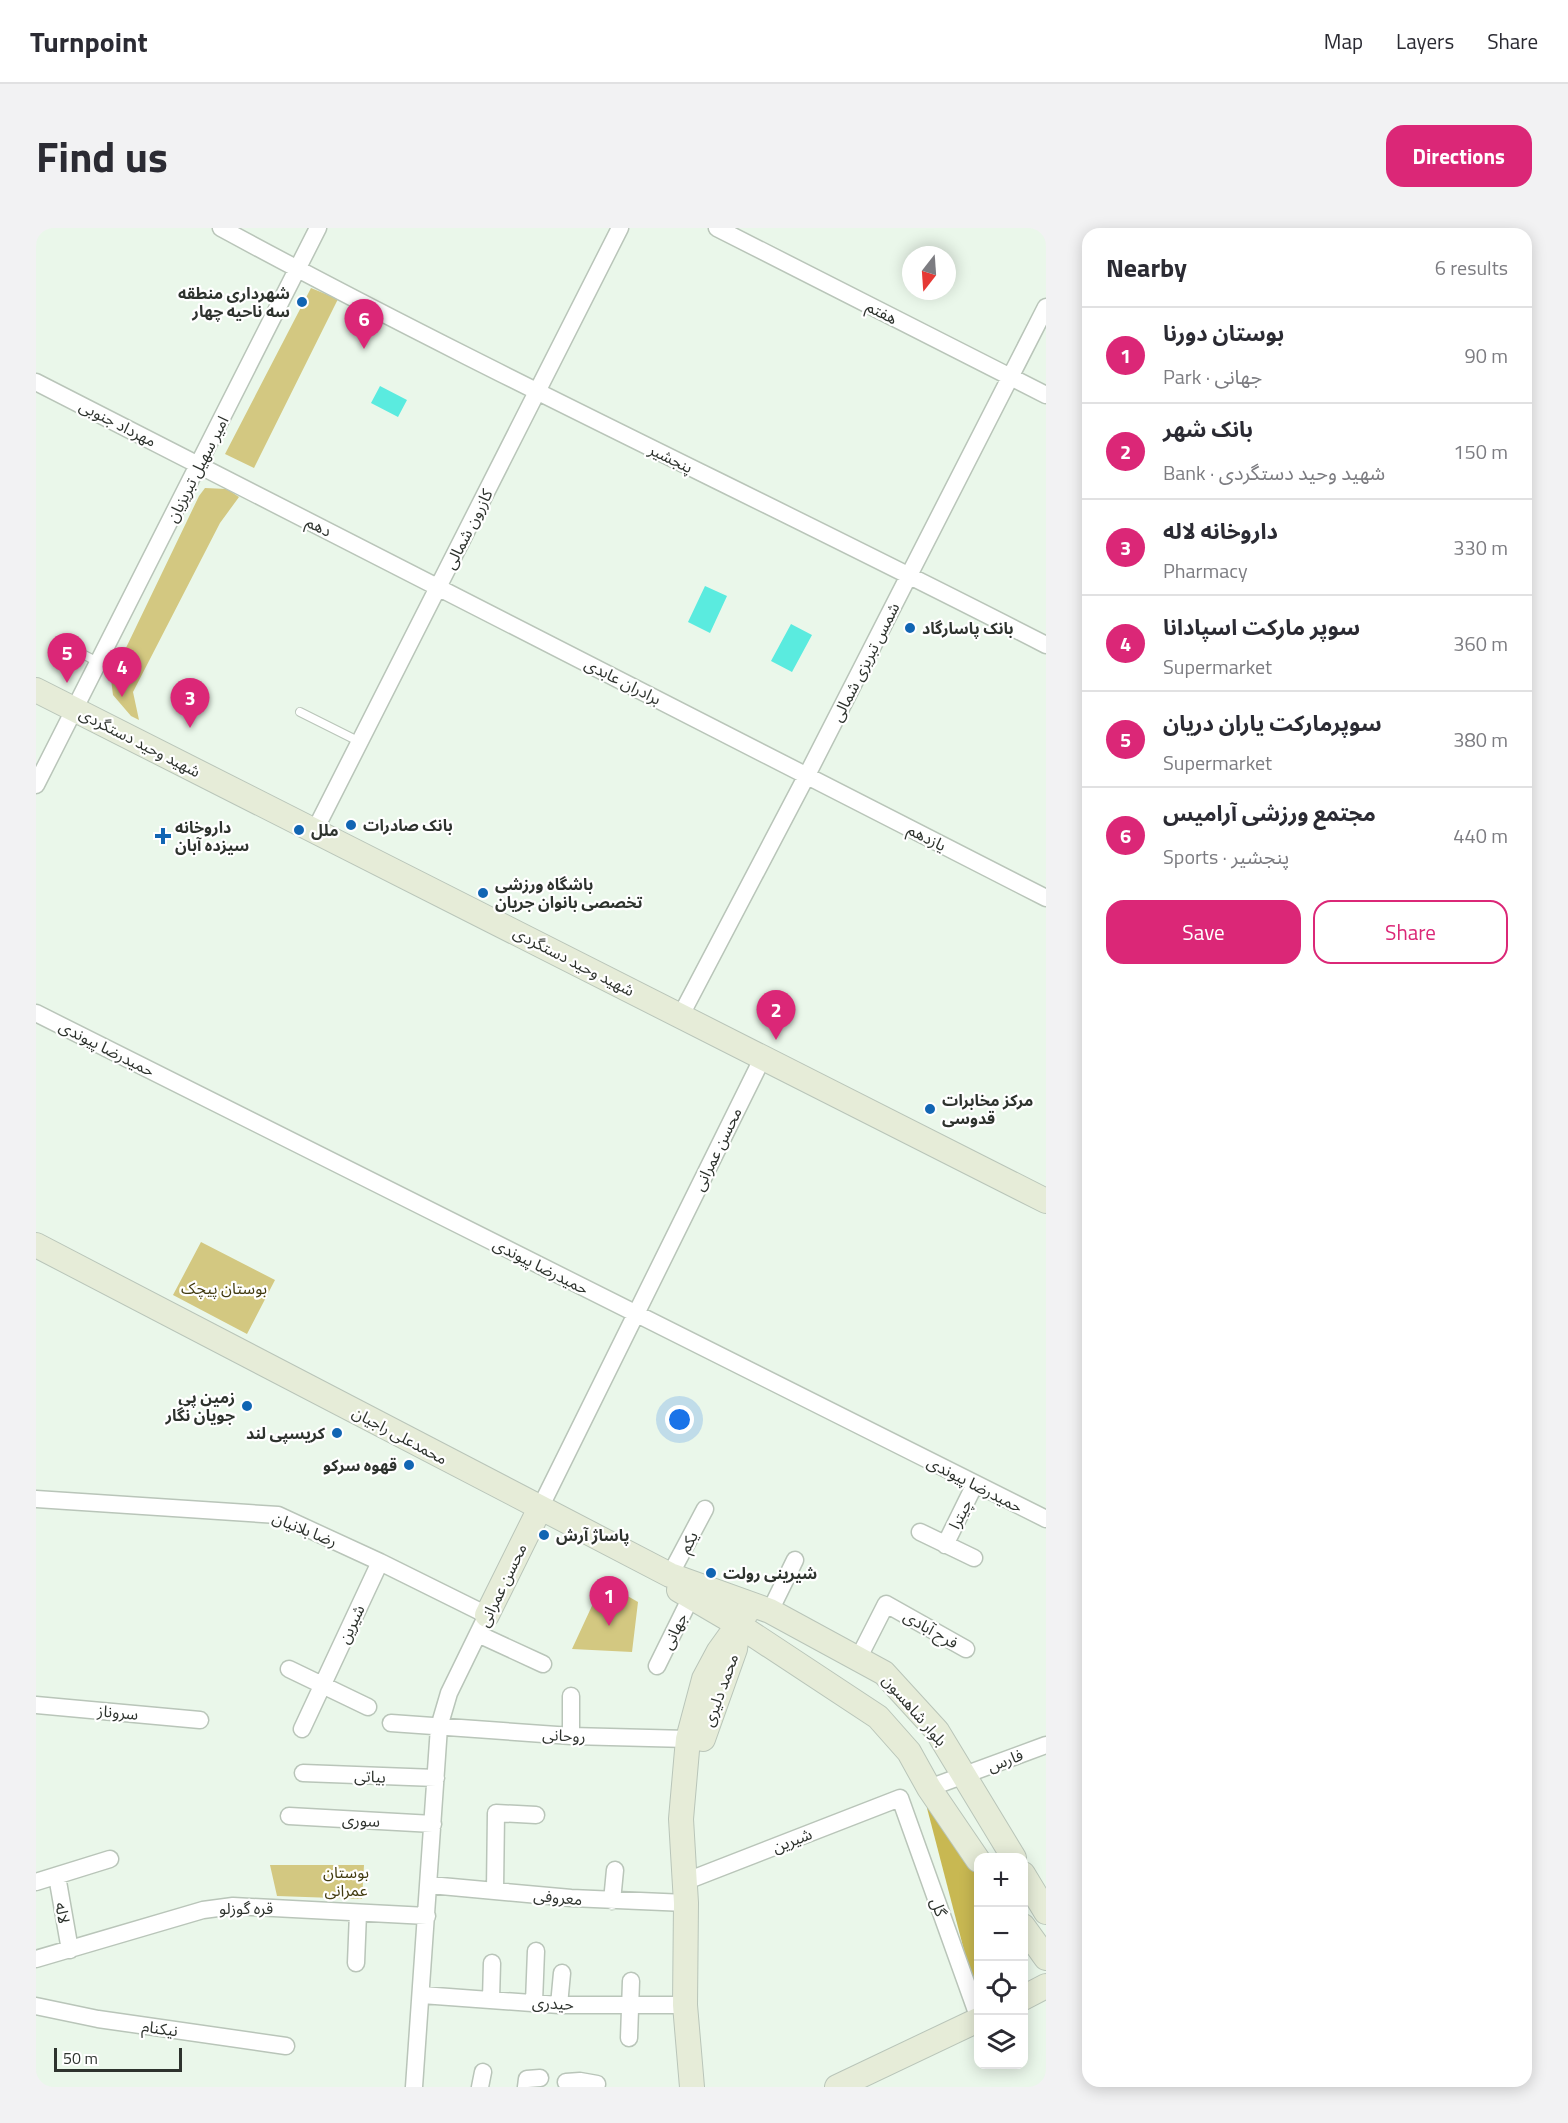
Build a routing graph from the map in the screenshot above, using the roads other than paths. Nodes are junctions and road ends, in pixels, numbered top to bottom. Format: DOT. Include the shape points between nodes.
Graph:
graph roads {
  1 [pos="221,228"];
  2 [pos="318,228"];
  3 [pos="620,228"];
  4 [pos="717,228"];
  5 [pos="298,269"];
  6 [pos="1046,307"];
  7 [pos="1010,377"];
  8 [pos="36,382"];
  9 [pos="537,392"];
  10 [pos="1046,395"];
  11 [pos="200,465"];
  12 [pos="909,575"];
  13 [pos="439,587"];
  14 [pos="65,645"];
  15 [pos="1046,645"];
  16 [pos="98,662"];
  17 [pos="36,690"];
  18 [pos="74,709"];
  19 [pos="300,712"];
  20 [pos="360,742"];
  21 [pos="807,776"];
  22 [pos="36,785"];
  23 [pos="315,830"];
  24 [pos="1046,898"];
  25 [pos="36,1013"];
  26 [pos="681,1015"];
  27 [pos="763,1057"];
  28 [pos="1046,1201"];
  29 [pos="36,1245"];
  30 [pos="36,1259"];
  31 [pos="636,1314"];
  32 [pos="975,1484"];
  33 [pos="36,1499"];
  34 [pos="705,1509"];
  35 [pos="537,1514"];
  36 [pos="1046,1519"];
  37 [pos="920,1532"];
  38 [pos="945,1545"];
  39 [pos="974,1558"];
  40 [pos="795,1560"];
  41 [pos="380,1562"];
  42 [pos="670,1575"];
  43 [pos="691,1597"];
  44 [pos="761,1609"];
  45 [pos="482,1624"];
  46 [pos="737,1624"];
  47 [pos="966,1649"];
  48 [pos="858,1659"];
  49 [pos="543,1664"];
  50 [pos="657,1666"];
  51 [pos="289,1669"];
  52 [pos="322,1686"];
  53 [pos="570,1696"];
  54 [pos="36,1704"];
  55 [pos="368,1707"];
  56 [pos="200,1720"];
  57 [pos="391,1723"];
  58 [pos="439,1727"];
  59 [pos="302,1729"];
  60 [pos="571,1736"];
  61 [pos="688,1738"];
  62 [pos="1046,1745"];
  63 [pos="303,1773"];
  64 [pos="965,1774"];
  65 [pos="436,1778"];
  66 [pos="929,1788"];
  67 [pos="900,1798"];
  68 [pos="536,1815"];
  69 [pos="289,1816"];
  70 [pos="433,1824"];
  71 [pos="1012,1853"];
  72 [pos="974,1854"];
  73 [pos="110,1859"];
  74 [pos="615,1870"];
  75 [pos="57,1876"];
  76 [pos="36,1882"];
  77 [pos="1028,1882"];
  78 [pos="429,1885"];
  79 [pos="689,1887"];
  80 [pos="495,1890"];
  81 [pos="612,1901"];
  82 [pos="1046,1912"];
  83 [pos="358,1913"];
  84 [pos="427,1916"];
  85 [pos="1028,1933"];
  86 [pos="70,1950"];
  87 [pos="536,1951"];
  88 [pos="1046,1958"];
  89 [pos="36,1959"];
  90 [pos="356,1963"];
  91 [pos="492,1963"];
  92 [pos="562,1973"];
  93 [pos="632,1981"];
  94 [pos="1046,1986"];
  95 [pos="422,1995"];
  96 [pos="1028,1995"];
  97 [pos="491,2000"];
  98 [pos="534,2002"];
  99 [pos="559,2005"];
  100 [pos="631,2005"];
  101 [pos="685,2005"];
  102 [pos="36,2006"];
  103 [pos="977,2015"];
  104 [pos="974,2020"];
  105 [pos="629,2038"];
  106 [pos="286,2046"];
  107 [pos="575,2083"];
  108 [pos="597,2084"];
  109 [pos="414,2087"];
  110 [pos="692,2087"];
  111 [pos="703,2087"];
  112 [pos="837,2087"];
  1 -- 5 [label="street, پنجشیر"];
  2 -- 5 [label="street, امیر سهیل تبریزیان"];
  3 -- 9 [label="street, کازرون شمالی"];
  4 -- 7 [label="street, هفتم"];
  5 -- 9 [label="street, پنجشیر"];
  5 -- 11 [label="street, امیر سهیل تبریزیان"];
  6 -- 7 [label="street, شمس تبریزی شمالی"];
  7 -- 10 [label="street, هفتم"];
  7 -- 12 [label="street, شمس تبریزی شمالی"];
  8 -- 11 [label="street, مهرداد جنوبی"];
  9 -- 12 [label="street, پنجشیر"];
  9 -- 13 [label="street, کازرون شمالی"];
  11 -- 13 [label="street, دهم"];
  11 -- 16 [label="street, امیر سهیل تبریزیان"];
  12 -- 15 [label="street, پنجشیر"];
  12 -- 21 [label="street, شمس تبریزی شمالی"];
  13 -- 20 [label="street, کازرون شمالی"];
  13 -- 21 [label="street, برادران عابدی"];
  14 -- 16 [label="lane"];
  16 -- 18 [label="street, امیر سهیل تبریزیان"];
  17 -- 18 [label="main road, شهید وحید دستگردی"];
  18 -- 22 [label="street, امیر سهیل تبریزیان"];
  18 -- 23 [label="main road, شهید وحید دستگردی"];
  19 -- 20 [label="lane"];
  20 -- 23 [label="street, کازرون شمالی"];
  21 -- 24 [label="street, یازدهم"];
  21 -- 26 [label="street, شمس تبریزی شمالی"];
  23 -- 26 [label="main road, شهید وحید دستگردی"];
  25 -- 31 [label="street, حمیدرضا پیوندی"];
  26 -- 27 [label="main road, شهید وحید دستگردی"];
  27 -- 28 [label="main road, شهید وحید دستگردی"];
  27 -- 31 [label="street, محسن عمرانی"];
  29 -- 35 [label="main road, محمدعلی راجیان"];
  30 -- 35 [label="main road, محمدعلی راجیان"];
  31 -- 32 [label="street, حمیدرضا پیوندی"];
  31 -- 35 [label="street, محسن عمرانی"];
  32 -- 36 [label="street, حمیدرضا پیوندی"];
  32 -- 38 [label="street, چیترا"];
  33 -- 41 [label="street, رضا بلانیان" via="278,1515"];
  34 -- 42 [label="street, یکم"];
  35 -- 42 [label="main road, محمدعلی راجیان"];
  35 -- 43 [label="main road, محمدعلی راجیان"];
  35 -- 45 [label="main road, محسن عمرانی"];
  37 -- 38 [label="street, چیترا"];
  38 -- 39 [label="street, چیترا"];
  40 -- 44 [label="street"];
  41 -- 45 [label="street, رضا بلانیان"];
  41 -- 52 [label="street, شیرین"];
  42 -- 44 [label="main road, محمدعلی راجیان"];
  43 -- 46 [label="main road, محمدعلی راجیان"];
  43 -- 50 [label="street, جهانی"];
  44 -- 46 [label="main road"];
  44 -- 48 [label="main road, بلوار شاهسون"];
  45 -- 49 [label="street, رضا بلانیان"];
  45 -- 58 [label="street, محسن عمرانی" via="449,1693"];
  46 -- 61 [label="main road, محمد دلیری" via="704,1679"];
  46 -- 66 [label="main road, بلوار شاهسون" via="878,1717 909,1752"];
  46 -- 79 [label="main road, محمد دلیری" via="735,1649 703,1736"];
  47 -- 48 [label="street, فرح آبادی" via="886,1604"];
  48 -- 64 [label="main road, بلوار شاهسون" via="884,1673 937,1731"];
  51 -- 52 [label="street"];
  52 -- 55 [label="street"];
  52 -- 59 [label="street, شیرین"];
  53 -- 60 [label="street"];
  54 -- 56 [label="street, سروناز"];
  57 -- 58 [label="street, روحانی"];
  58 -- 60 [label="street, روحانی"];
  58 -- 65 [label="street, محسن عمرانی"];
  60 -- 61 [label="street, روحانی"];
  61 -- 79 [label="main road, محمد دلیری" via="681,1819"];
  62 -- 64 [label="street, فارس"];
  63 -- 65 [label="street, بیاتی"];
  64 -- 66 [label="street, فارس"];
  64 -- 71 [label="main road, بلوار شاهسون"];
  65 -- 70 [label="street, محسن عمرانی"];
  66 -- 72 [label="main road, بلوار شاهسون"];
  67 -- 79 [label="street, شیرین"];
  67 -- 103 [label="street, گل"];
  68 -- 80 [label="street" via="496,1813"];
  69 -- 70 [label="street, سوری"];
  70 -- 78 [label="street, محسن عمرانی"];
  73 -- 75 [label="street"];
  74 -- 81 [label="street"];
  75 -- 76 [label="street"];
  75 -- 86 [label="street, لاله"];
  77 -- 82 [label="main road"];
  78 -- 80 [label="street, معروفی"];
  78 -- 84 [label="street, محسن عمرانی"];
  79 -- 81 [label="street, معروفی"];
  79 -- 101 [label="main road, محمد دلیری"];
  79 -- 111 [label="main road, محمد دلیری"];
  80 -- 81 [label="street, معروفی"];
  83 -- 84 [label="street, قره گوزلو"];
  83 -- 86 [label="street, قره گوزلو" via="218,1907"];
  83 -- 90 [label="street"];
  84 -- 95 [label="street, محسن عمرانی"];
  85 -- 88 [label="main road"];
  86 -- 89 [label="street, قره گوزلو"];
  87 -- 98 [label="street"];
  91 -- 97 [label="street"];
  92 -- 99 [label="street"];
  93 -- 100 [label="street"];
  94 -- 96 [label="main road"];
  95 -- 97 [label="street, حیدری"];
  95 -- 109 [label="street, محسن عمرانی"];
  97 -- 98 [label="street, حیدری"];
  98 -- 99 [label="street, حیدری"];
  99 -- 100 [label="street, حیدری"];
  100 -- 101 [label="street, حیدری"];
  100 -- 105 [label="street"];
  101 -- 110 [label="main road, محمد دلیری"];
  102 -- 106 [label="street, نیکنام" via="98,2019"];
  104 -- 112 [label="main road"];
  107 -- 108 [label="street"];
}
